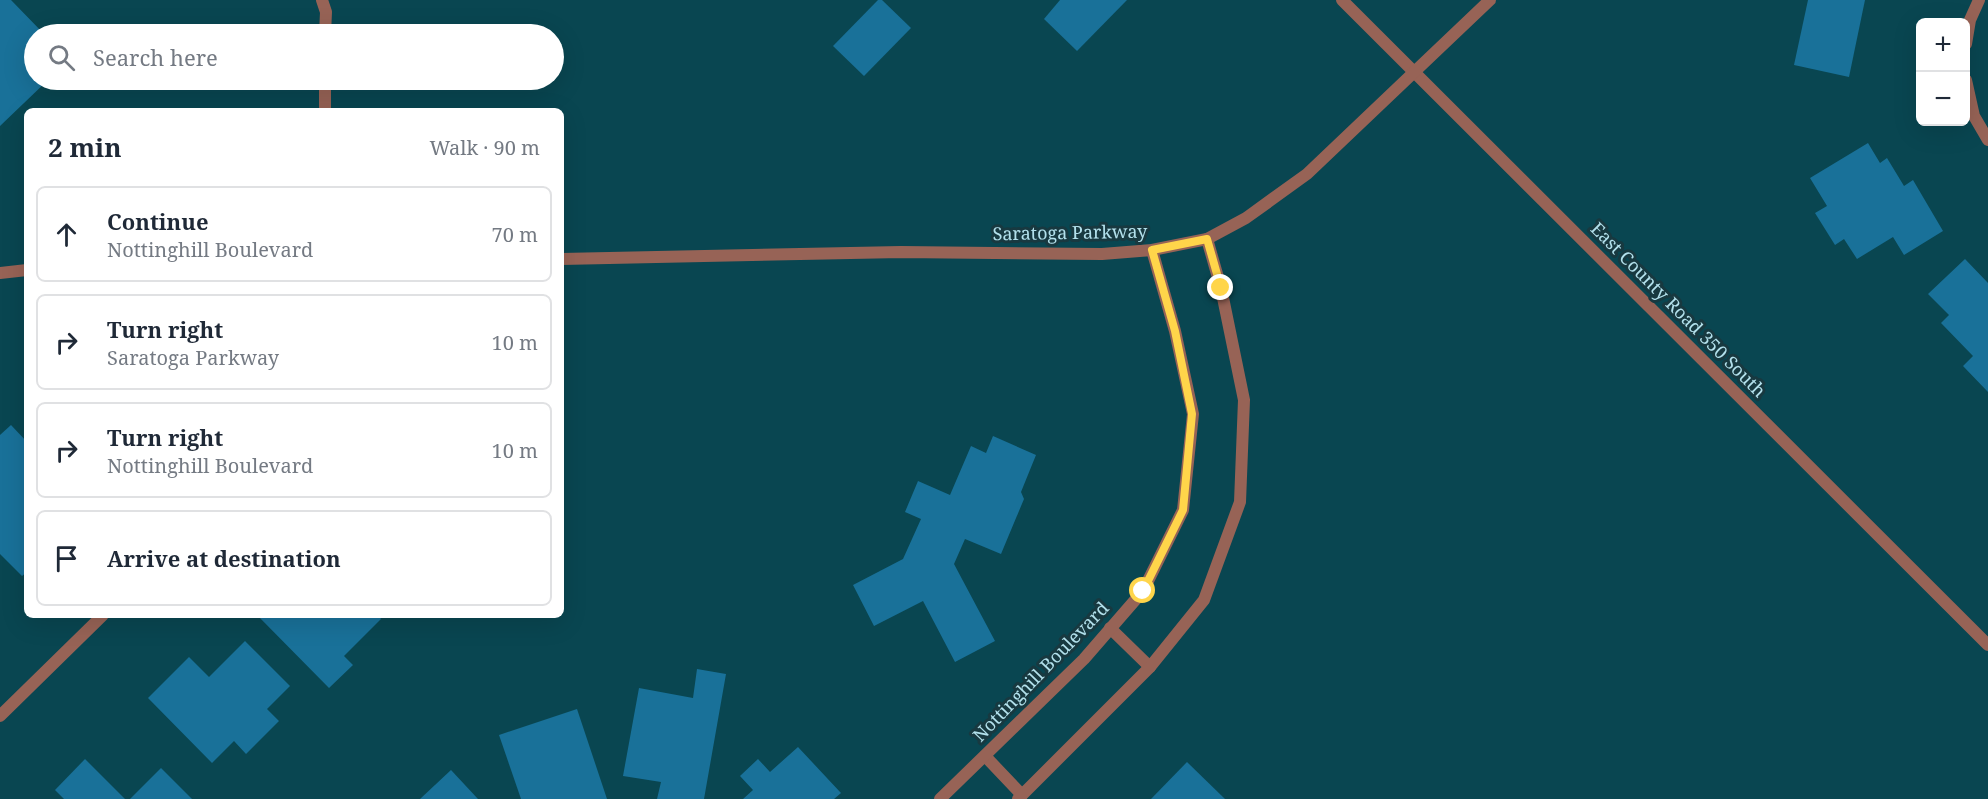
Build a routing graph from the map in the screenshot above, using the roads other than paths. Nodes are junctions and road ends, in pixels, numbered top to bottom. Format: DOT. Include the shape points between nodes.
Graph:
graph roads {
  1 [pos="322,0"];
  2 [pos="1342,0"];
  3 [pos="1490,0"];
  4 [pos="1980,0"];
  5 [pos="1970,20"];
  6 [pos="325,24"];
  7 [pos="1415,72"];
  8 [pos="325,90"];
  9 [pos="1970,100"];
  10 [pos="325,108"];
  11 [pos="1988,140"];
  12 [pos="1207,239"];
  13 [pos="1152,250"];
  14 [pos="564,259"];
  15 [pos="24,270"];
  16 [pos="0,273"];
  17 [pos="100,618"];
  18 [pos="1110,628"];
  19 [pos="1988,645"];
  20 [pos="1150,667"];
  21 [pos="0,716"];
  22 [pos="985,756"];
  23 [pos="1020,797"];
  24 [pos="940,799"];
  1 -- 6 [label="street"];
  2 -- 7 [label="street, East County Road 350 South"];
  3 -- 7 [label="street, Saratoga Parkway"];
  4 -- 5 [label="street"];
  7 -- 12 [label="street, Saratoga Parkway" via="1288,190"];
  7 -- 19 [label="street, East County Road 350 South"];
  8 -- 10 [label="street"];
  9 -- 11 [label="street"];
  12 -- 13 [label="street, Saratoga Parkway"];
  12 -- 20 [label="street" via="1244,400 1240,502 1203,600"];
  13 -- 14 [label="street, Saratoga Parkway" via="1102,254 901,252"];
  13 -- 18 [label="street, Nottinghill Boulevard" via="1175,331 1192,414 1183,510 1143,591"];
  15 -- 16 [label="street"];
  17 -- 21 [label="street"];
  18 -- 20 [label="street"];
  18 -- 22 [label="street, Nottinghill Boulevard" via="1084,659"];
  20 -- 23 [label="street"];
  22 -- 23 [label="street"];
  22 -- 24 [label="street, Nottinghill Boulevard"];
}
